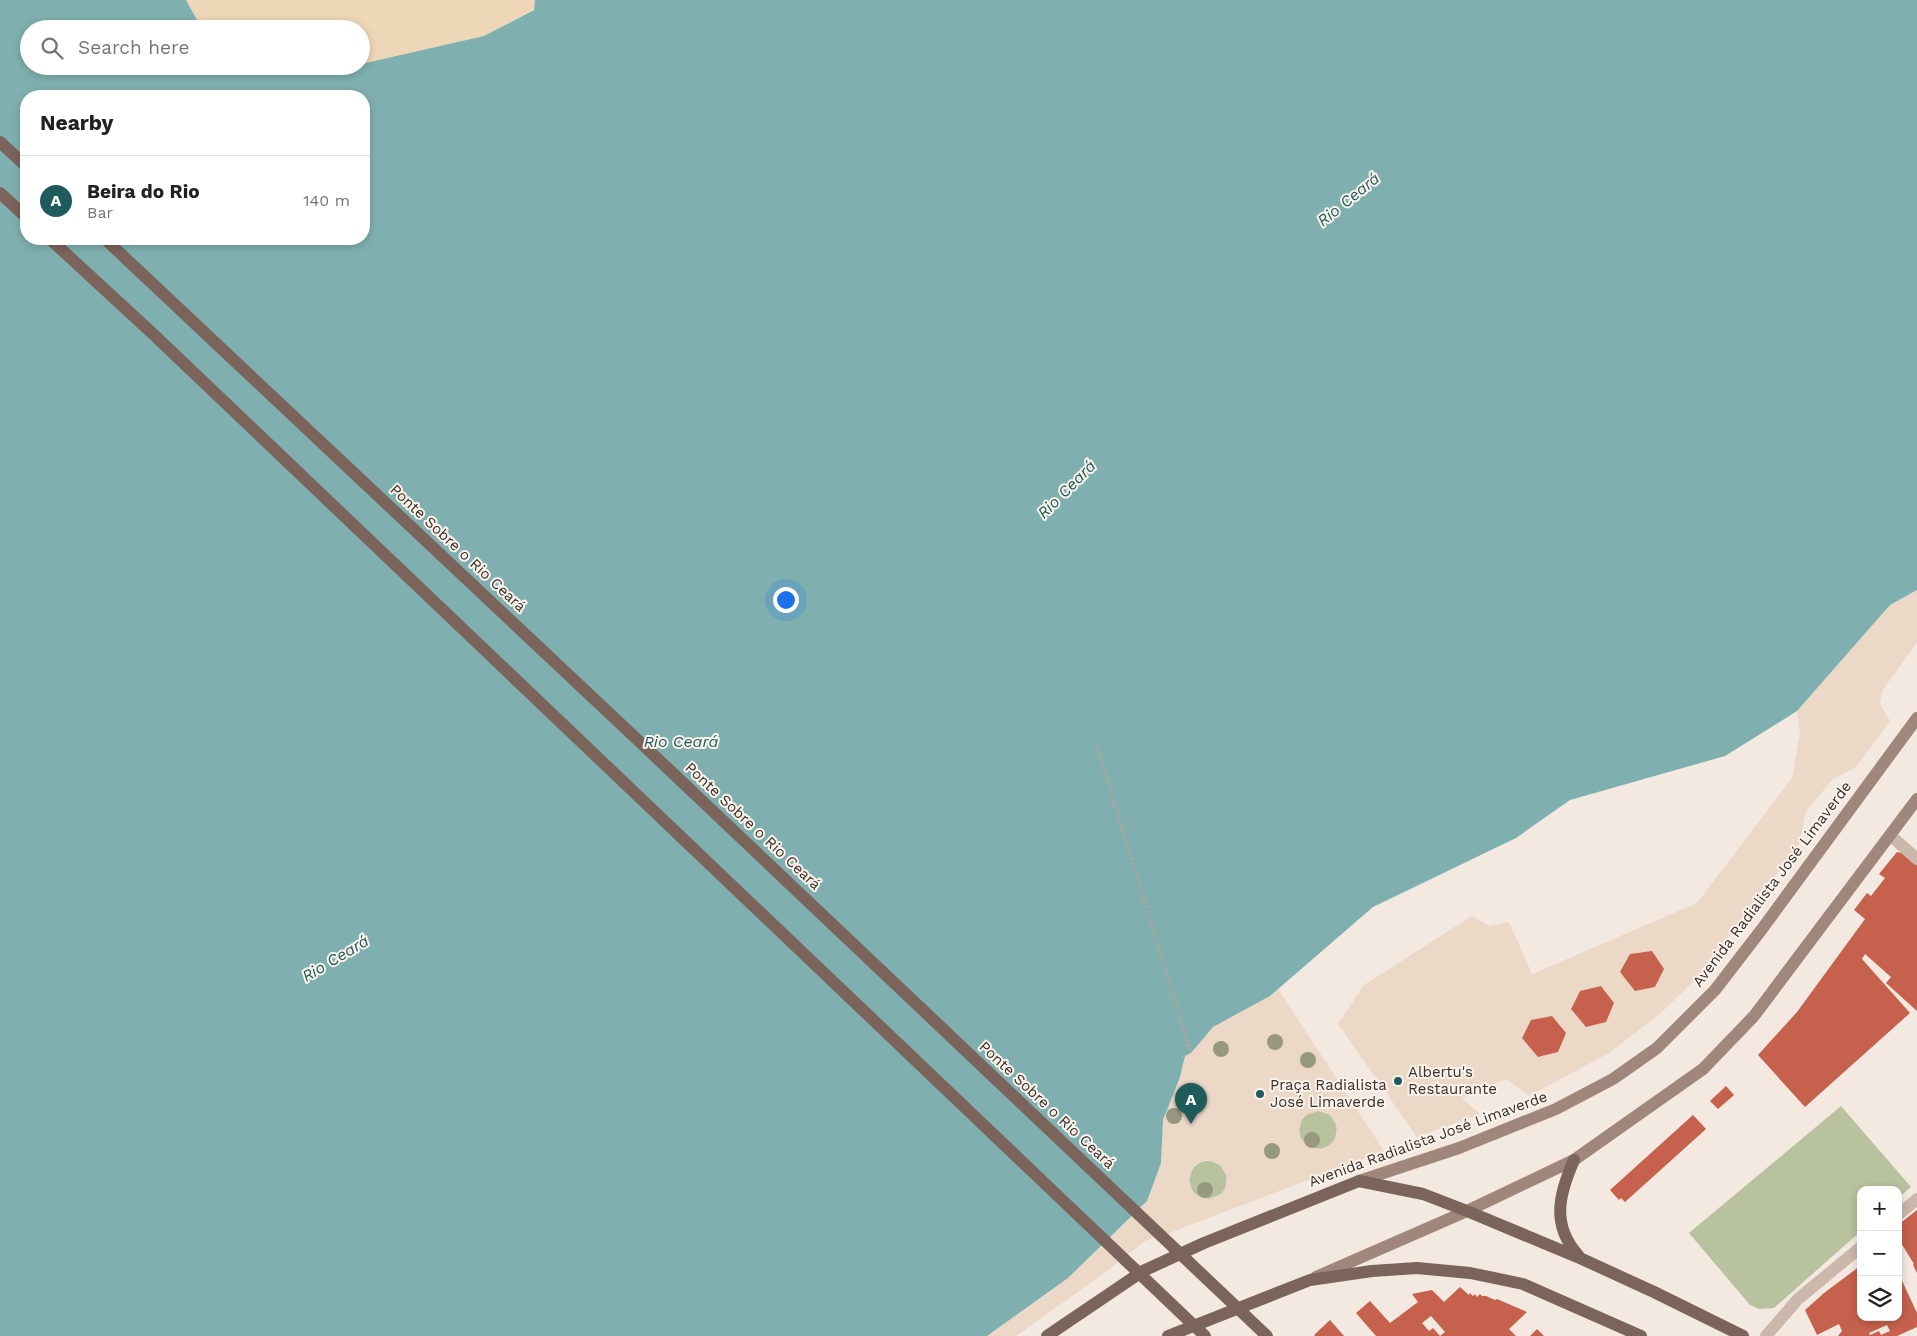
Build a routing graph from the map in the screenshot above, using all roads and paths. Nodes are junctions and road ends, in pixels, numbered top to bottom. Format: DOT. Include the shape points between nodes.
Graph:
graph roads {
  1 [pos="0,142"];
  2 [pos="20,160"];
  3 [pos="0,193"];
  4 [pos="20,211"];
  5 [pos="57,245"];
  6 [pos="111,245"];
  7 [pos="1917,718"];
  8 [pos="1096,743"];
  9 [pos="1917,799"];
  10 [pos="1890,835"];
  11 [pos="1917,859"];
  12 [pos="1191,1053"];
  13 [pos="1574,1160"];
  14 [pos="1359,1181"];
  15 [pos="1917,1199"];
  16 [pos="1467,1211"];
  17 [pos="1902,1212"];
  18 [pos="1857,1250"];
  19 [pos="1582,1259"];
  20 [pos="1310,1280"];
  21 [pos="1047,1336"];
  22 [pos="1168,1336"];
  23 [pos="1205,1336"];
  24 [pos="1267,1336"];
  25 [pos="1641,1336"];
  26 [pos="1743,1336"];
  27 [pos="1766,1336"];
  1 -- 2 [label="main road"];
  3 -- 4 [label="main road"];
  5 -- 23 [label="main road"];
  6 -- 24 [label="main road, Ponte Sobre o Rio Ceará"];
  7 -- 14 [label="main road, Avenida Radialista José Limaverde" via="1715,990 1657,1048 1614,1079 1556,1109 1459,1148"];
  8 -- 12 [label="path"];
  9 -- 10 [label="main road"];
  10 -- 11 [label="street"];
  10 -- 13 [label="main road" via="1754,1016 1704,1069"];
  13 -- 16 [label="main road"];
  13 -- 19 [label="main road" via="1566,1178 1559,1215 1568,1244"];
  14 -- 16 [label="main road" via="1416,1192"];
  14 -- 21 [label="main road, Avenida Radialista José Limaverde" via="1143,1271"];
  15 -- 17 [label="street"];
  16 -- 19 [label="main road"];
  16 -- 20 [label="main road"];
  18 -- 27 [label="street" via="1798,1299"];
  19 -- 26 [label="main road"];
  20 -- 22 [label="main road"];
  20 -- 25 [label="main road" via="1417,1268 1470,1273 1523,1284"];
}
